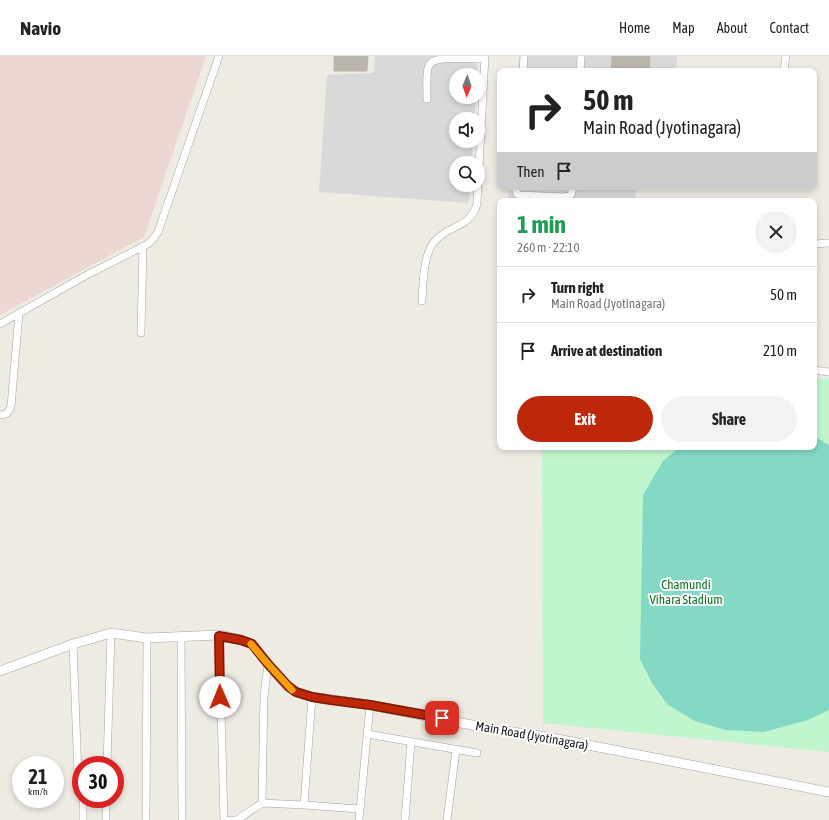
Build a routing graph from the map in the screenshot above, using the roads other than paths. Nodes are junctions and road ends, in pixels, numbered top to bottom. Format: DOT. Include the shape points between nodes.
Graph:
graph roads {
  1 [pos="219,56"];
  2 [pos="524,56"];
  3 [pos="581,56"];
  4 [pos="786,56"];
  5 [pos="485,58"];
  6 [pos="523,68"];
  7 [pos="580,68"];
  8 [pos="784,68"];
  9 [pos="427,100"];
  10 [pos="516,190"];
  11 [pos="572,190"];
  12 [pos="829,243"];
  13 [pos="817,244"];
  14 [pos="143,246"];
  15 [pos="422,301"];
  16 [pos="19,314"];
  17 [pos="0,324"];
  18 [pos="141,333"];
  19 [pos="817,370"];
  20 [pos="829,372"];
  21 [pos="0,415"];
  22 [pos="111,633"];
  23 [pos="182,636"];
  24 [pos="219,636"];
  25 [pos="147,638"];
  26 [pos="73,644"];
  27 [pos="268,664"];
  28 [pos="0,671"];
  29 [pos="312,697"];
  30 [pos="370,705"];
  31 [pos="367,734"];
  32 [pos="410,742"];
  33 [pos="456,750"];
  34 [pos="477,753"];
  35 [pos="77,756"];
  36 [pos="107,756"];
  37 [pos="829,792"];
  38 [pos="262,803"];
  39 [pos="304,805"];
  40 [pos="83,808"];
  41 [pos="106,808"];
  42 [pos="360,809"];
  43 [pos="245,817"];
  44 [pos="82,820"];
  45 [pos="106,820"];
  46 [pos="146,820"];
  47 [pos="182,820"];
  48 [pos="224,820"];
  49 [pos="230,820"];
  50 [pos="359,820"];
  51 [pos="405,820"];
  52 [pos="447,820"];
  1 -- 14 [label="street" via="158,232"];
  2 -- 6 [label="street"];
  3 -- 7 [label="street"];
  4 -- 8 [label="street"];
  5 -- 9 [label="street" via="444,59 431,63 428,67"];
  5 -- 15 [label="street" via="475,212 469,220 442,234 434,242 423,276"];
  10 -- 11 [label="street" via="520,195 564,197 571,195"];
  12 -- 13 [label="street"];
  14 -- 16 [label="street"];
  14 -- 18 [label="street"];
  16 -- 17 [label="street"];
  16 -- 21 [label="street" via="11,406 7,414"];
  19 -- 20 [label="street"];
  22 -- 25 [label="street, Main Road (Jyotinagara)"];
  22 -- 26 [label="street, Main Road (Jyotinagara)"];
  22 -- 36 [label="street"];
  23 -- 24 [label="street, Main Road (Jyotinagara)"];
  23 -- 25 [label="street, Main Road (Jyotinagara)"];
  23 -- 47 [label="street"];
  24 -- 27 [label="street, Main Road (Jyotinagara)" via="252,644"];
  24 -- 48 [label="street"];
  25 -- 46 [label="street"];
  26 -- 28 [label="street, Main Road (Jyotinagara)"];
  26 -- 35 [label="street"];
  27 -- 29 [label="street, Main Road (Jyotinagara)" via="292,690"];
  27 -- 38 [label="street" via="264,696"];
  29 -- 30 [label="street, Main Road (Jyotinagara)"];
  29 -- 39 [label="street"];
  30 -- 31 [label="street"];
  30 -- 37 [label="street, Main Road (Jyotinagara)"];
  31 -- 32 [label="street"];
  31 -- 42 [label="street"];
  32 -- 33 [label="street"];
  32 -- 51 [label="street"];
  33 -- 34 [label="street"];
  33 -- 52 [label="street"];
  38 -- 39 [label="street"];
  38 -- 43 [label="street" via="255,806"];
  39 -- 42 [label="street"];
  40 -- 44 [label="street"];
  41 -- 45 [label="street"];
  42 -- 50 [label="street"];
  43 -- 49 [label="street"];
}
